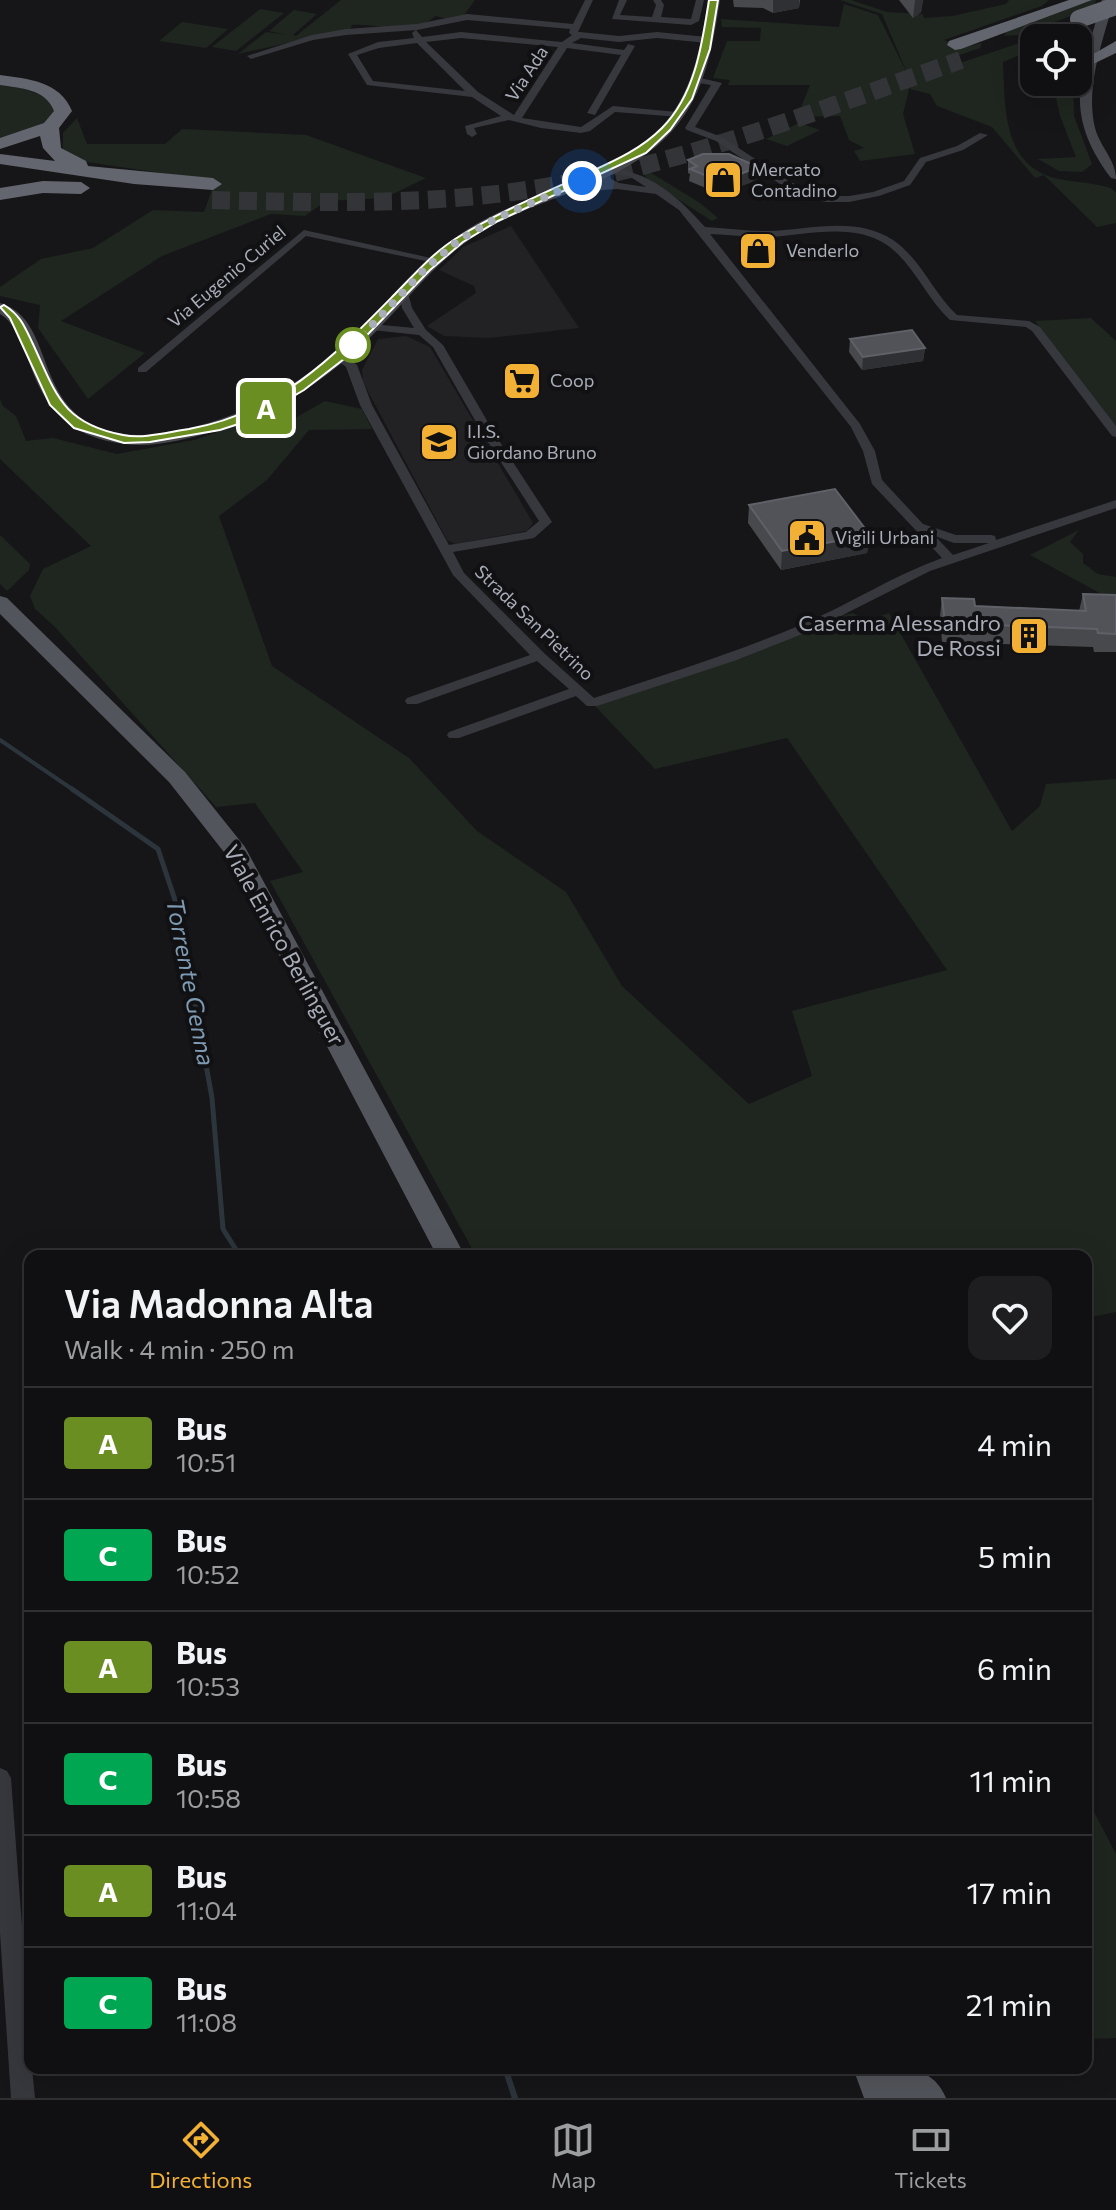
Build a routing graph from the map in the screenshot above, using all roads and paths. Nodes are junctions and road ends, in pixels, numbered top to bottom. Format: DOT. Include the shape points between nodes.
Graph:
graph roads {
  1 [pos="589,0"];
  2 [pos="623,0"];
  3 [pos="657,0"];
  4 [pos="1054,0"];
  5 [pos="1084,0"];
  6 [pos="706,5"];
  7 [pos="1111,19"];
  8 [pos="656,20"];
  9 [pos="417,27"];
  10 [pos="576,31"];
  11 [pos="993,31"];
  12 [pos="636,36"];
  13 [pos="419,40"];
  14 [pos="707,40"];
  15 [pos="564,45"];
  16 [pos="1116,46"];
  17 [pos="628,53"];
  18 [pos="1092,55"];
  19 [pos="251,56"];
  20 [pos="1092,59"];
  21 [pos="0,80"];
  22 [pos="696,80"];
  23 [pos="477,95"];
  24 [pos="1086,96"];
  25 [pos="592,113"];
  26 [pos="677,115"];
  27 [pos="513,118"];
  28 [pos="50,127"];
  29 [pos="472,134"];
  30 [pos="983,135"];
  31 [pos="0,144"];
  32 [pos="642,151"];
  33 [pos="0,159"];
  34 [pos="0,168"];
  35 [pos="604,171"];
  36 [pos="1116,175"];
  37 [pos="640,178"];
  38 [pos="617,186"];
  39 [pos="561,190"];
  40 [pos="656,191"];
  41 [pos="203,192"];
  42 [pos="0,194"];
  43 [pos="702,230"];
  44 [pos="435,260"];
  45 [pos="403,293"];
  46 [pos="0,307"];
  47 [pos="384,314"];
  48 [pos="411,316"];
  49 [pos="372,327"];
  50 [pos="422,332"];
  51 [pos="340,357"];
  52 [pos="142,370"];
  53 [pos="1116,434"];
  54 [pos="1116,504"];
  55 [pos="914,521"];
  56 [pos="1016,536"];
  57 [pos="444,550"];
  58 [pos="950,559"];
  59 [pos="0,602"];
  60 [pos="539,656"];
  61 [pos="577,691"];
  62 [pos="412,701"];
  63 [pos="454,735"];
  64 [pos="448,1250"];
  65 [pos="0,1778"];
  66 [pos="874,2074"];
  67 [pos="888,2074"];
  68 [pos="894,2074"];
  69 [pos="23,2098"];
  70 [pos="883,2098"];
  71 [pos="898,2098"];
  72 [pos="927,2098"];
  1 -- 10 [label="street"];
  2 -- 8 [label="street" via="615,17"];
  3 -- 8 [label="street"];
  4 -- 11 [label="highway"];
  5 -- 11 [label="highway"];
  6 -- 8 [label="street" via="695,21"];
  6 -- 14 [label="street"];
  7 -- 11 [label="highway, bridge" via="1079,19 958,52"];
  7 -- 18 [label="street"];
  9 -- 10 [label="street" via="482,17"];
  9 -- 13 [label="street"];
  9 -- 19 [label="street" via="312,38"];
  10 -- 12 [label="street" via="619,39"];
  10 -- 15 [label="street"];
  12 -- 14 [label="street"];
  12 -- 17 [label="street"];
  13 -- 15 [label="street" via="461,35"];
  13 -- 23 [label="street"];
  13 -- 23 [label="street" via="352,54 370,83"];
  14 -- 22 [label="street"];
  15 -- 17 [label="street"];
  15 -- 27 [label="street, Via Ada"];
  16 -- 20 [label="highway"];
  17 -- 25 [label="street"];
  21 -- 28 [label="highway" via="56,97 63,111"];
  22 -- 26 [label="street"];
  22 -- 30 [label="street" via="717,83 690,128 716,137 773,179 832,202 907,183 923,160"];
  23 -- 27 [label="street"];
  24 -- 36 [label="street" via="1085,112 1104,162"];
  26 -- 27 [label="street" via="613,109 581,130"];
  26 -- 32 [label="street"];
  27 -- 29 [label="street" via="471,126"];
  28 -- 31 [label="highway"];
  28 -- 41 [label="highway" via="51,150 73,163"];
  32 -- 35 [label="street"];
  32 -- 37 [label="street"];
  33 -- 41 [label="highway"];
  34 -- 41 [label="highway"];
  35 -- 37 [label="street"];
  35 -- 38 [label="street" via="607,181"];
  35 -- 39 [label="street"];
  37 -- 40 [label="street"];
  38 -- 39 [label="street"];
  38 -- 40 [label="street"];
  39 -- 44 [label="street" via="478,228"];
  40 -- 43 [label="street" via="683,208"];
  41 -- 42 [label="highway" via="146,197 62,186"];
  43 -- 53 [label="street" via="763,234 837,226 877,238 903,253 954,318 1017,322 1036,329"];
  43 -- 55 [label="street" via="856,426 876,481"];
  44 -- 45 [label="street"];
  44 -- 52 [label="street, Via Eugenio Curiel" via="304,233"];
  45 -- 47 [label="street"];
  45 -- 48 [label="street"];
  46 -- 51 [label="street" via="14,316 63,414 100,434 124,439 187,434 250,416"];
  47 -- 48 [label="street"];
  47 -- 49 [label="street"];
  48 -- 50 [label="street"];
  49 -- 50 [label="street"];
  49 -- 51 [label="street"];
  50 -- 57 [label="street" via="437,345 546,522 530,535"];
  51 -- 57 [label="street, Strada San Pietrino" via="351,365 366,405"];
  54 -- 56 [label="street"];
  55 -- 56 [label="street" via="954,539"];
  55 -- 58 [label="street"];
  56 -- 58 [label="street"];
  57 -- 60 [label="street, Strada San Pietrino" via="459,575"];
  58 -- 61 [label="street, Strada San Pietrino" via="729,658 592,703"];
  59 -- 64 [label="main road, Viale Enrico Berlinguer" via="177,777 237,853"];
  60 -- 61 [label="street, Strada San Pietrino"];
  60 -- 62 [label="street"];
  61 -- 63 [label="street"];
  65 -- 69 [label="street"];
  66 -- 70 [label="main road"];
  67 -- 71 [label="main road"];
  68 -- 72 [label="main road"];
}
